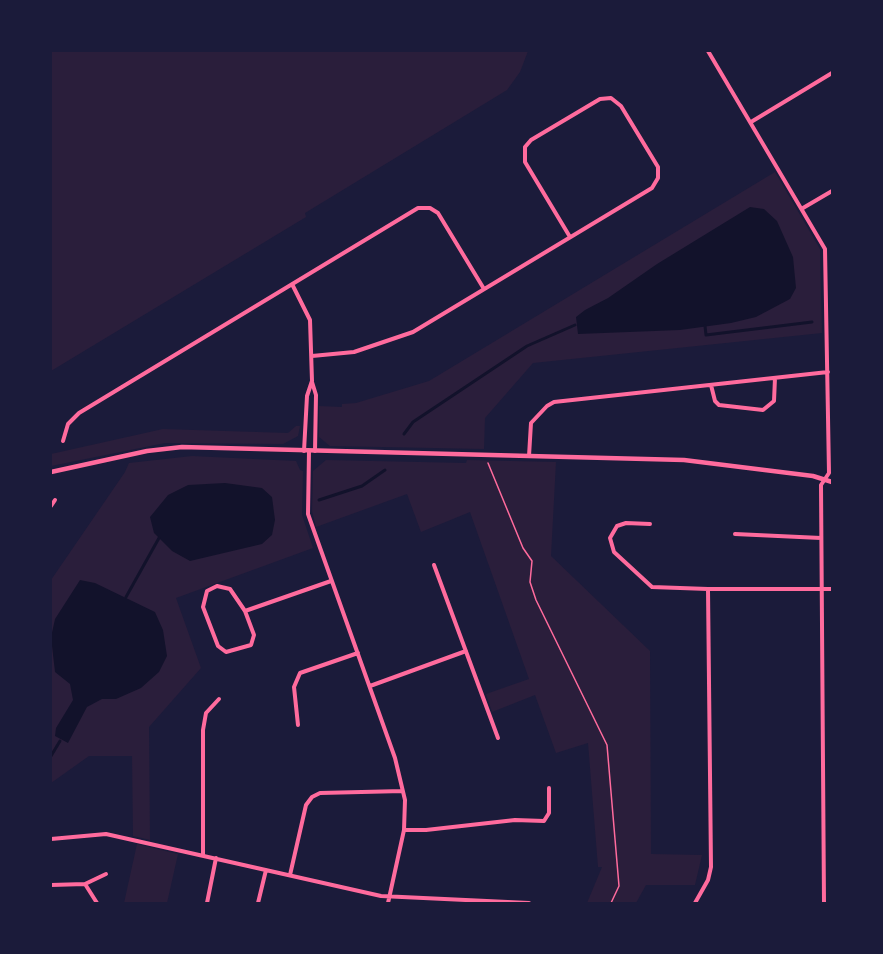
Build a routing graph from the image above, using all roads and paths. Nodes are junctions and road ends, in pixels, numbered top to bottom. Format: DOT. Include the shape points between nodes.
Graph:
graph roads {
  1 [pos="708,51"];
  2 [pos="832,72"];
  3 [pos="751,122"];
  4 [pos="832,190"];
  5 [pos="803,208"];
  6 [pos="570,237"];
  7 [pos="292,284"];
  8 [pos="484,289"];
  9 [pos="829,289"];
  10 [pos="312,356"];
  11 [pos="828,372"];
  12 [pos="775,378"];
  13 [pos="312,381"];
  14 [pos="711,385"];
  15 [pos="830,394"];
  16 [pos="63,441"];
  17 [pos="309,451"];
  18 [pos="529,456"];
  19 [pos="487,462"];
  20 [pos="51,471"];
  21 [pos="825,480"];
  22 [pos="832,482"];
  23 [pos="55,500"];
  24 [pos="51,506"];
  25 [pos="650,524"];
  26 [pos="735,534"];
  27 [pos="821,538"];
  28 [pos="434,565"];
  29 [pos="331,581"];
  30 [pos="708,589"];
  31 [pos="820,589"];
  32 [pos="832,589"];
  33 [pos="245,611"];
  34 [pos="466,651"];
  35 [pos="358,653"];
  36 [pos="370,686"];
  37 [pos="219,699"];
  38 [pos="298,725"];
  39 [pos="498,738"];
  40 [pos="549,788"];
  41 [pos="402,791"];
  42 [pos="404,830"];
  43 [pos="51,839"];
  44 [pos="203,856"];
  45 [pos="216,858"];
  46 [pos="266,870"];
  47 [pos="106,874"];
  48 [pos="290,875"];
  49 [pos="85,884"];
  50 [pos="51,885"];
  51 [pos="390,897"];
  52 [pos="436,901"];
  53 [pos="97,903"];
  54 [pos="207,903"];
  55 [pos="258,903"];
  56 [pos="388,903"];
  57 [pos="529,903"];
  58 [pos="611,903"];
  59 [pos="695,903"];
  60 [pos="824,903"];
  1 -- 3 [label="street"];
  2 -- 3 [label="street"];
  3 -- 5 [label="street"];
  4 -- 5 [label="street"];
  5 -- 9 [label="street" via="825,249"];
  6 -- 6 [label="street" via="525,162 524,152 531,140 600,99 611,98 621,106 658,167 658,178 651,188"];
  6 -- 8 [label="street"];
  7 -- 8 [label="street" via="418,208 426,207 438,213"];
  7 -- 10 [label="street" via="310,320"];
  7 -- 16 [label="street" via="79,413 68,424"];
  8 -- 10 [label="street" via="413,332 342,355"];
  9 -- 11 [label="street"];
  10 -- 13 [label="street"];
  11 -- 12 [label="street"];
  11 -- 15 [label="street"];
  12 -- 14 [label="street"];
  12 -- 14 [label="street" via="774,401 763,410 719,405"];
  13 -- 17 [label="street" via="307,396"];
  13 -- 17 [label="street" via="316,395"];
  14 -- 18 [label="street" via="551,402 530,426"];
  15 -- 21 [label="street" via="829,473"];
  17 -- 18 [label="street"];
  17 -- 20 [label="street" via="182,447"];
  17 -- 29 [label="street" via="308,514"];
  18 -- 21 [label="street" via="684,460"];
  19 -- 58 [label="path" via="532,561 530,582 536,600 607,746 619,886"];
  21 -- 22 [label="street"];
  21 -- 27 [label="street" via="821,485"];
  23 -- 24 [label="street"];
  25 -- 30 [label="street" via="617,526 610,538 614,552 652,587"];
  26 -- 27 [label="street"];
  27 -- 31 [label="street"];
  28 -- 34 [label="street"];
  29 -- 33 [label="street"];
  29 -- 35 [label="street"];
  30 -- 31 [label="street"];
  30 -- 59 [label="street" via="711,867"];
  31 -- 32 [label="street"];
  31 -- 60 [label="street"];
  33 -- 33 [label="street" via="230,589 218,586 204,594 203,607 220,650 231,651 254,642"];
  34 -- 36 [label="street"];
  34 -- 39 [label="street"];
  35 -- 36 [label="street"];
  35 -- 38 [label="street" via="300,673 294,687"];
  36 -- 41 [label="street"];
  37 -- 44 [label="street" via="206,713 203,730"];
  40 -- 42 [label="street" via="549,813 544,821"];
  41 -- 42 [label="street" via="406,810"];
  41 -- 48 [label="street" via="320,793 312,797 306,804"];
  42 -- 51 [label="street"];
  43 -- 44 [label="street" via="106,834"];
  44 -- 45 [label="street"];
  45 -- 46 [label="street"];
  45 -- 54 [label="street"];
  46 -- 48 [label="street"];
  46 -- 55 [label="street"];
  47 -- 49 [label="street"];
  48 -- 51 [label="street"];
  49 -- 50 [label="street"];
  49 -- 53 [label="street"];
  51 -- 52 [label="street"];
  51 -- 56 [label="street"];
  52 -- 57 [label="street"];
}
